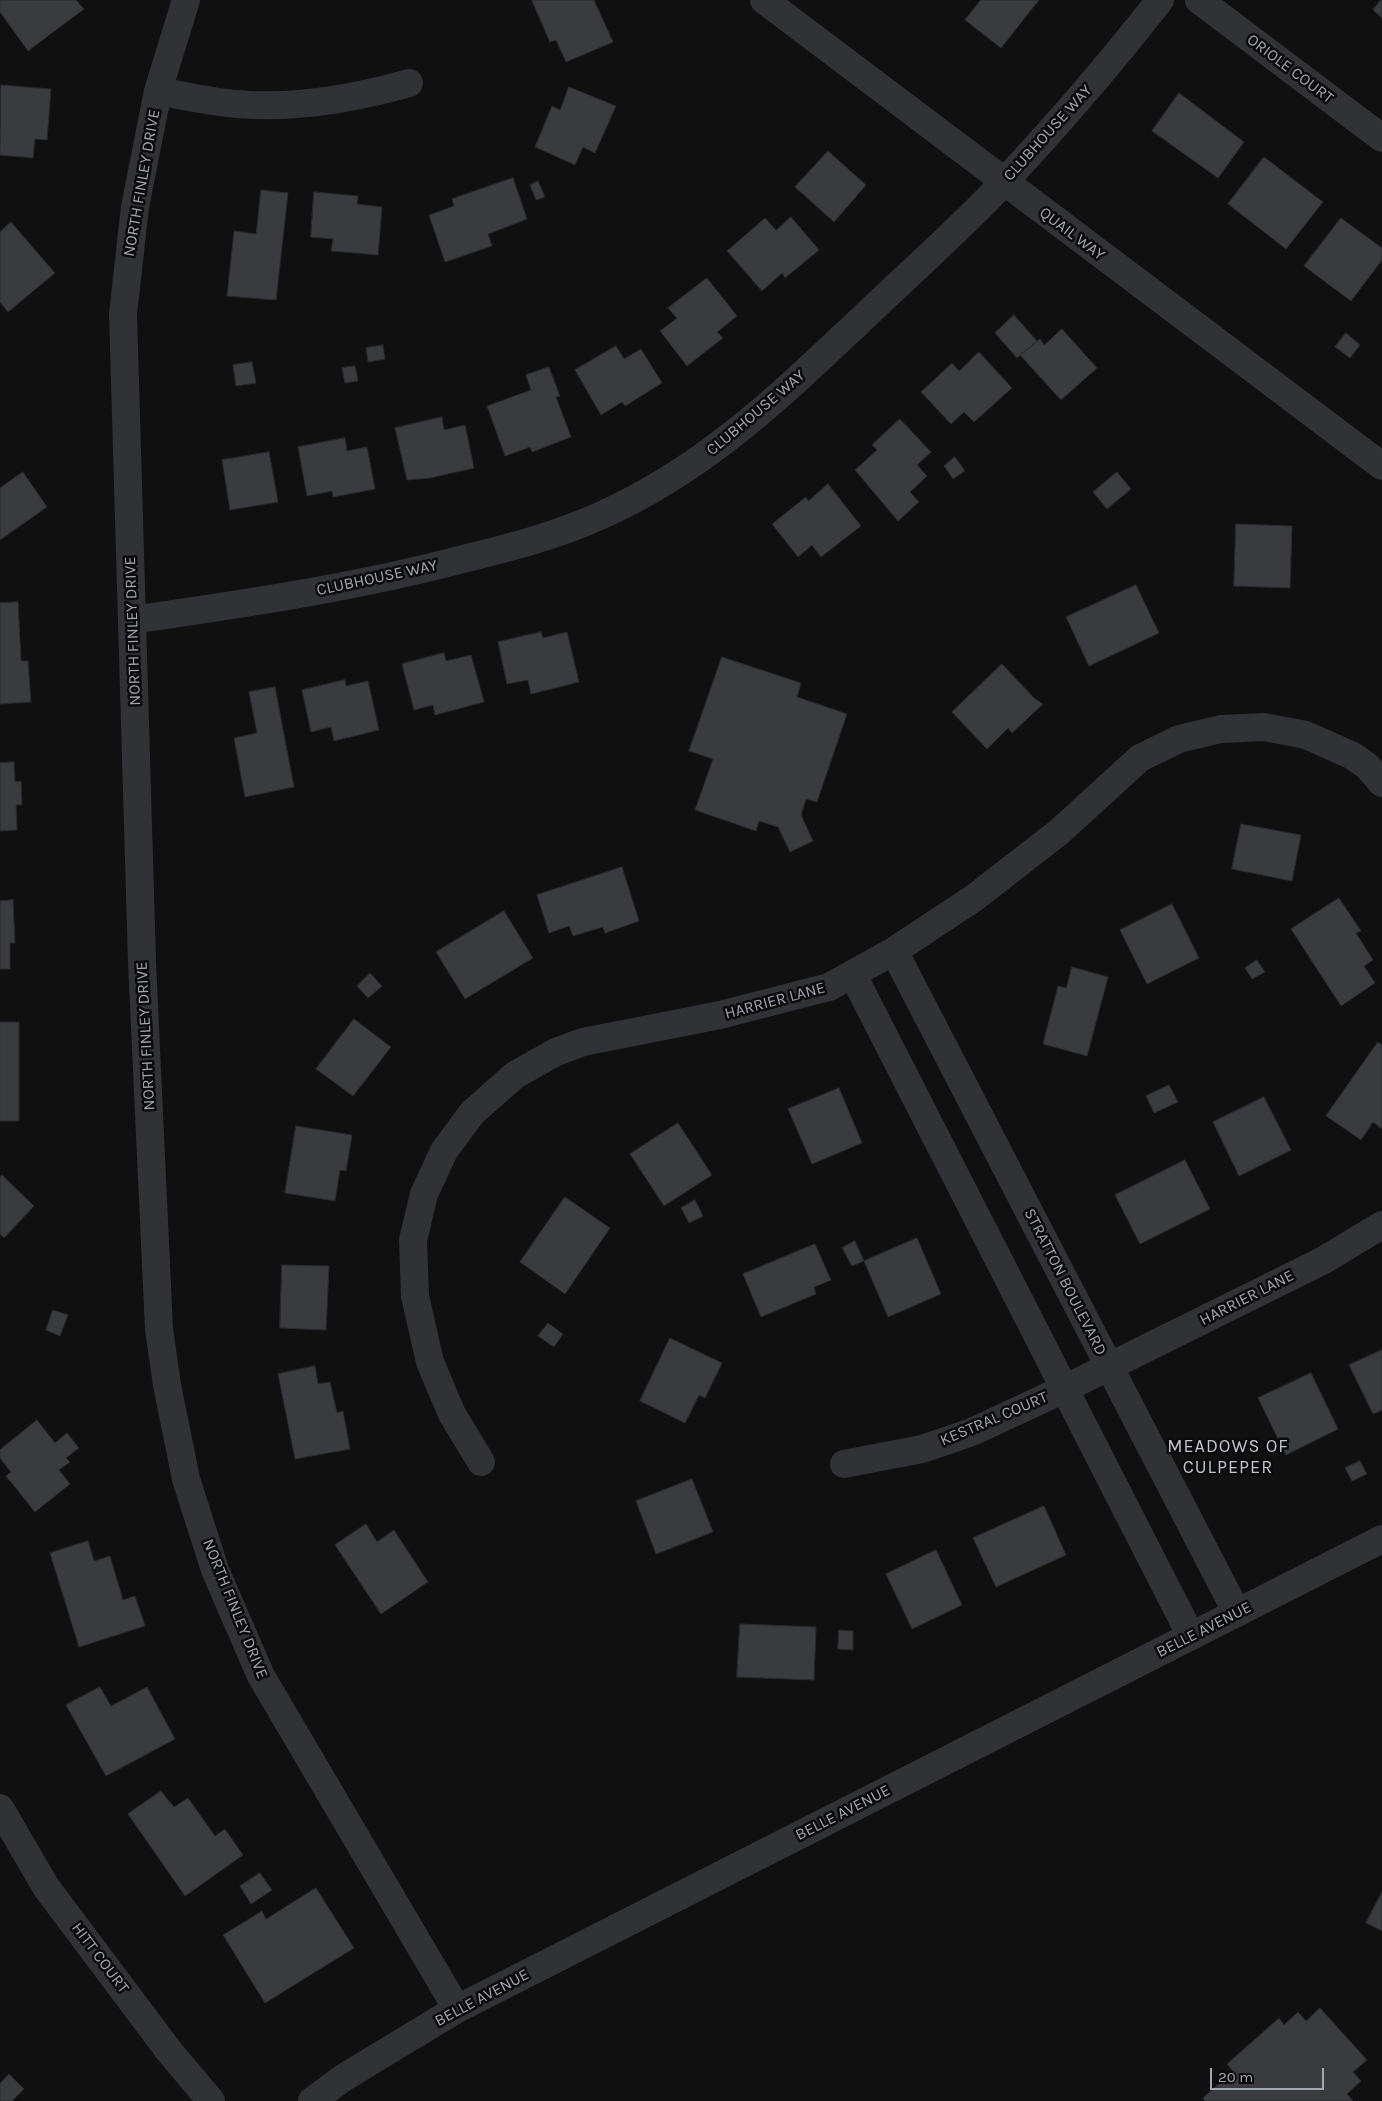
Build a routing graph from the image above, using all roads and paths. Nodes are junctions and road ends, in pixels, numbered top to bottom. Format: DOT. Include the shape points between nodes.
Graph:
graph roads {
  1 [pos="186,0"];
  2 [pos="764,0"];
  3 [pos="1160,0"];
  4 [pos="1199,0"];
  5 [pos="409,83"];
  6 [pos="158,91"];
  7 [pos="1382,138"];
  8 [pos="1004,182"];
  9 [pos="1382,466"];
  10 [pos="132,620"];
  11 [pos="1382,783"];
  12 [pos="894,951"];
  13 [pos="853,974"];
  14 [pos="1382,1225"];
  15 [pos="1109,1367"];
  16 [pos="1064,1389"];
  17 [pos="481,1462"];
  18 [pos="844,1464"];
  19 [pos="1382,1539"];
  20 [pos="1237,1613"];
  21 [pos="1191,1636"];
  22 [pos="0,1808"];
  23 [pos="457,2010"];
  24 [pos="211,2101"];
  25 [pos="312,2101"];
  1 -- 6 [label="street, NORTH FINLEY DRIVE"];
  2 -- 8 [label="street, QUAIL WAY"];
  3 -- 8 [label="street, CLUBHOUSE WAY" via="1087,91"];
  4 -- 7 [label="street, ORIOLE COURT"];
  5 -- 6 [label="street" via="372,94 297,104 221,102"];
  6 -- 10 [label="street, NORTH FINLEY DRIVE" via="135,206 123,314"];
  8 -- 9 [label="street, QUAIL WAY"];
  8 -- 10 [label="street, CLUBHOUSE WAY" via="763,412 716,449 654,489 601,516 532,542 410,573 257,602"];
  10 -- 23 [label="street, NORTH FINLEY DRIVE" via="142,962 159,1328 186,1479 215,1570 260,1676"];
  11 -- 12 [label="street, HARRIER LANE" via="1353,756 1306,735 1264,727 1220,729 1179,739 1140,758 1044,844 974,898"];
  12 -- 13 [label="street, HARRIER LANE"];
  12 -- 15 [label="street, STRATTON BOULEVARD"];
  13 -- 16 [label="street"];
  13 -- 17 [label="street, HARRIER LANE" via="829,987 729,1013 583,1042 556,1052 515,1075 472,1113 444,1151 424,1194 413,1240 415,1296 430,1362 452,1414"];
  14 -- 15 [label="street, HARRIER LANE" via="1324,1260"];
  15 -- 16 [label="street, KESTRAL COURT"];
  15 -- 20 [label="street, STRATTON BOULEVARD"];
  16 -- 18 [label="street, KESTRAL COURT" via="955,1438 922,1449"];
  16 -- 21 [label="street"];
  19 -- 20 [label="street, BELLE AVENUE"];
  20 -- 21 [label="street, BELLE AVENUE"];
  21 -- 23 [label="street, BELLE AVENUE"];
  22 -- 24 [label="street, HITT COURT" via="46,1887"];
  23 -- 25 [label="street, BELLE AVENUE" via="343,2078"];
}
